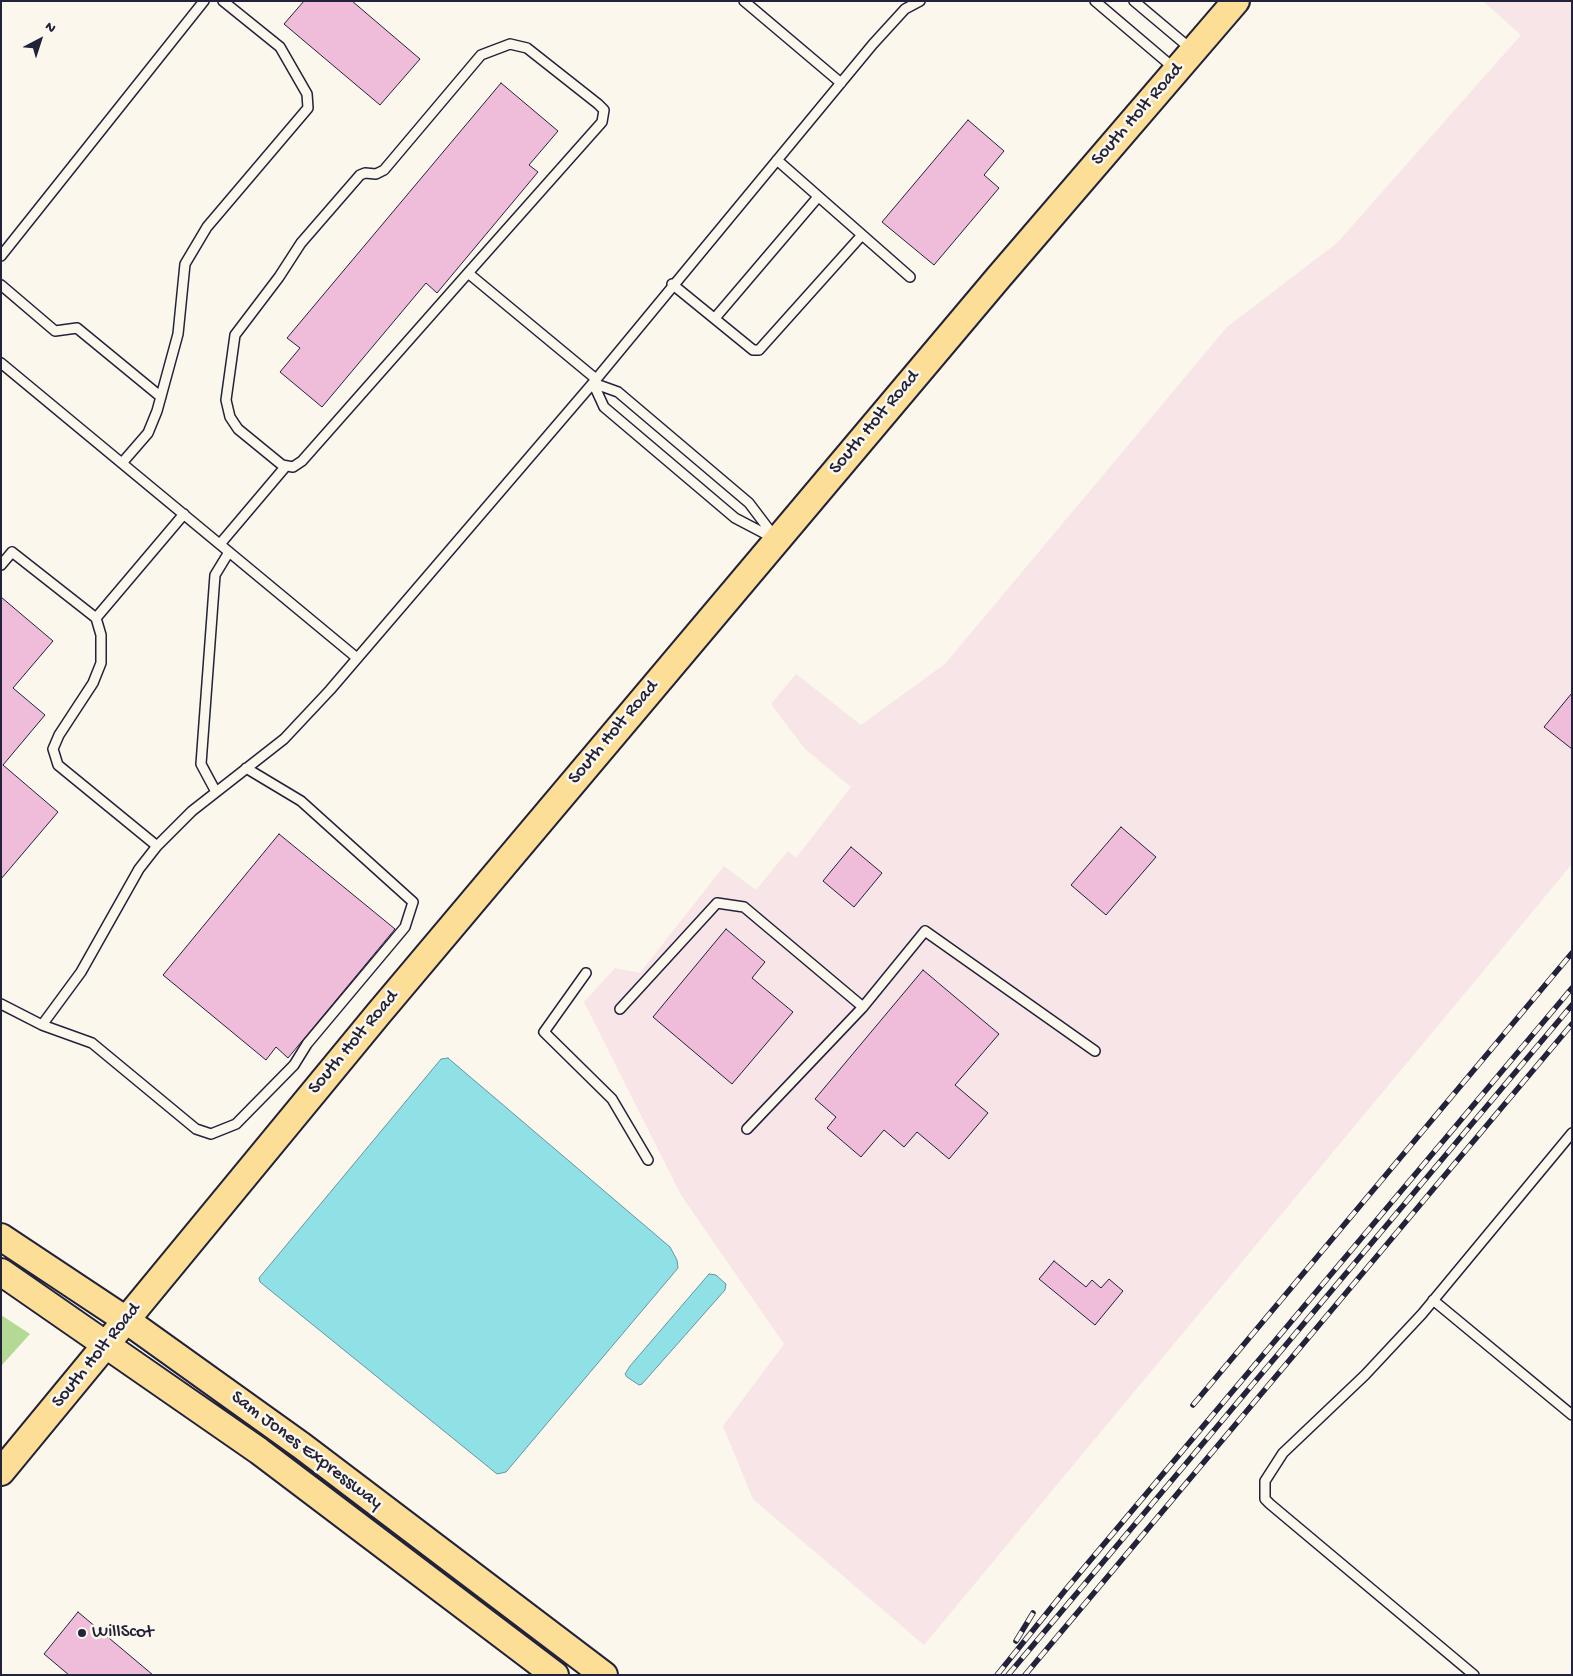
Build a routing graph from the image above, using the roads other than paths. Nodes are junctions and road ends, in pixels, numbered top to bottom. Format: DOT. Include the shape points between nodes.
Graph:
graph roads {
  1 [pos="204,1"];
  2 [pos="222,1"];
  3 [pos="744,1"];
  4 [pos="920,1"];
  5 [pos="1095,1"];
  6 [pos="1134,1"];
  7 [pos="1236,1"];
  8 [pos="1185,60"];
  9 [pos="841,84"];
  10 [pos="777,160"];
  11 [pos="818,197"];
  12 [pos="862,235"];
  13 [pos="1,256"];
  14 [pos="468,273"];
  15 [pos="910,277"];
  16 [pos="672,284"];
  17 [pos="1,285"];
  18 [pos="715,318"];
  19 [pos="1,363"];
  20 [pos="594,381"];
  21 [pos="161,397"];
  22 [pos="122,463"];
  23 [pos="286,466"];
  24 [pos="184,514"];
  25 [pos="777,540"];
  26 [pos="220,544"];
  27 [pos="229,552"];
  28 [pos="1,565"];
  29 [pos="96,618"];
  30 [pos="357,658"];
  31 [pos="246,768"];
  32 [pos="216,792"];
  33 [pos="157,846"];
  34 [pos="586,973"];
  35 [pos="1,1004"];
  36 [pos="863,1007"];
  37 [pos="620,1009"];
  38 [pos="42,1026"];
  39 [pos="1095,1051"];
  40 [pos="747,1130"];
  41 [pos="1572,1134"];
  42 [pos="648,1160"];
  43 [pos="1,1237"];
  44 [pos="1,1272"];
  45 [pos="1433,1300"];
  46 [pos="126,1320"];
  47 [pos="107,1344"];
  48 [pos="1572,1414"];
  49 [pos="1,1472"];
  50 [pos="555,1675"];
  51 [pos="604,1675"];
  52 [pos="1474,1675"];
  1 -- 13 [label="lane"];
  2 -- 21 [label="lane" via="280,47 304,88 308,108 207,226 185,264 178,334"];
  3 -- 9 [label="lane"];
  4 -- 9 [label="lane" via="905,9"];
  5 -- 8 [label="lane"];
  6 -- 8 [label="lane"];
  7 -- 8 [label="main road, South Holt Road"];
  8 -- 25 [label="main road, South Holt Road"];
  9 -- 10 [label="lane"];
  10 -- 11 [label="lane"];
  10 -- 16 [label="lane"];
  11 -- 12 [label="lane"];
  11 -- 18 [label="lane"];
  12 -- 15 [label="lane"];
  12 -- 18 [label="lane" via="759,350 753,350"];
  14 -- 20 [label="lane"];
  14 -- 23 [label="lane" via="302,461 293,467"];
  14 -- 23 [label="lane" via="602,122 604,110 598,104 527,48 510,44 482,55 384,170 360,175 301,242 235,335 226,400 230,417 238,429"];
  16 -- 18 [label="lane"];
  16 -- 20 [label="lane"];
  17 -- 21 [label="lane" via="55,331 77,328"];
  19 -- 22 [label="lane"];
  20 -- 25 [label="lane" via="618,392 749,503"];
  20 -- 25 [label="lane" via="604,407 735,518"];
  20 -- 30 [label="lane"];
  21 -- 22 [label="lane" via="148,433"];
  22 -- 24 [label="lane"];
  23 -- 26 [label="lane"];
  24 -- 26 [label="lane"];
  24 -- 29 [label="lane"];
  25 -- 46 [label="main road, South Holt Road"];
  26 -- 27 [label="lane"];
  27 -- 30 [label="lane"];
  27 -- 32 [label="lane" via="215,575 201,764"];
  28 -- 29 [label="lane" via="12,552"];
  29 -- 33 [label="lane" via="101,635 101,663 94,683 53,749 58,765"];
  30 -- 31 [label="lane" via="284,739"];
  31 -- 32 [label="lane"];
  31 -- 38 [label="lane" via="301,801 413,902 405,927 307,1044 294,1065 236,1124 211,1134 196,1129 92,1043"];
  32 -- 33 [label="lane"];
  33 -- 38 [label="lane" via="139,869 81,972"];
  34 -- 42 [label="lane" via="544,1032 612,1099"];
  35 -- 38 [label="lane"];
  36 -- 37 [label="lane" via="744,907 717,903"];
  36 -- 39 [label="lane" via="925,931"];
  36 -- 40 [label="lane"];
  41 -- 45 [label="lane"];
  43 -- 46 [label="main road, Sam Jones Expressway"];
  44 -- 47 [label="main road, Sam Jones Expressway"];
  45 -- 48 [label="lane"];
  45 -- 52 [label="lane" via="1365,1375 1283,1453 1269,1472 1264,1491 1265,1499 1290,1522"];
  46 -- 47 [label="main road, South Holt Road"];
  46 -- 51 [label="main road, Sam Jones Expressway" via="302,1446"];
  47 -- 49 [label="main road, South Holt Road"];
  47 -- 50 [label="main road, Sam Jones Expressway" via="296,1478"];
}
